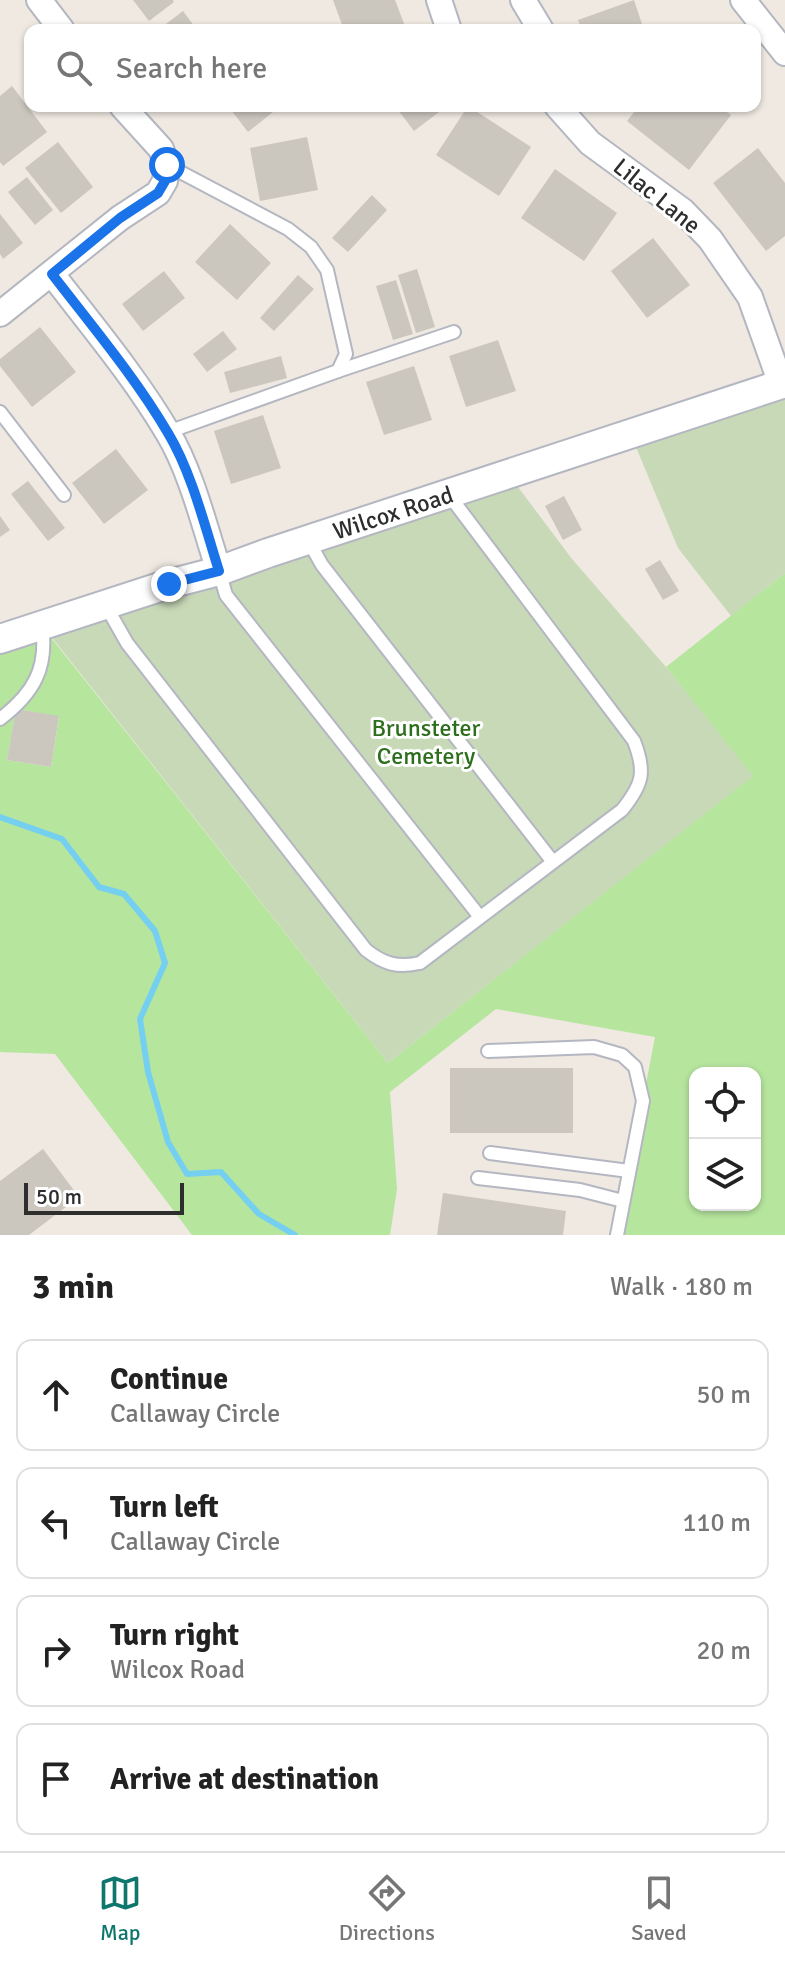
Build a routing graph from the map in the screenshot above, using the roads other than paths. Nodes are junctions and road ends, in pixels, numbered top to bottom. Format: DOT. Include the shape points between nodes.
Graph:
graph roads {
  1 [pos="39,0"];
  2 [pos="439,0"];
  3 [pos="523,0"];
  4 [pos="743,0"];
  5 [pos="57,24"];
  6 [pos="447,24"];
  7 [pos="537,24"];
  8 [pos="785,53"];
  9 [pos="127,112"];
  10 [pos="562,112"];
  11 [pos="167,165"];
  12 [pos="52,274"];
  13 [pos="0,314"];
  14 [pos="454,332"];
  15 [pos="338,371"];
  16 [pos="783,383"];
  17 [pos="0,412"];
  18 [pos="168,432"];
  19 [pos="64,495"];
  20 [pos="449,495"];
  21 [pos="308,540"];
  22 [pos="219,571"];
  23 [pos="106,606"];
  24 [pos="42,626"];
  25 [pos="0,639"];
  26 [pos="0,719"];
  27 [pos="553,862"];
  28 [pos="480,917"];
  29 [pos="488,1051"];
  30 [pos="490,1153"];
  31 [pos="629,1171"];
  32 [pos="478,1178"];
  33 [pos="623,1201"];
  34 [pos="617,1235"];
  1 -- 5 [label="street"];
  2 -- 6 [label="street"];
  3 -- 7 [label="street"];
  4 -- 8 [label="street"];
  9 -- 11 [label="street" via="161,149"];
  10 -- 16 [label="street, Lilac Lane" via="590,143 683,211 710,239 750,297"];
  11 -- 12 [label="street" via="158,193"];
  11 -- 15 [label="lane" via="288,229 311,247 327,270 346,354"];
  12 -- 13 [label="street"];
  12 -- 18 [label="street"];
  14 -- 15 [label="lane"];
  15 -- 18 [label="lane"];
  16 -- 20 [label="street, Wilcox Road"];
  17 -- 19 [label="lane"];
  18 -- 22 [label="street"];
  20 -- 21 [label="street, Wilcox Road"];
  20 -- 27 [label="lane" via="634,741 641,760 642,777 622,810"];
  21 -- 22 [label="street, Wilcox Road"];
  21 -- 27 [label="lane"];
  22 -- 23 [label="street, Wilcox Road"];
  22 -- 28 [label="lane" via="226,595"];
  23 -- 24 [label="street, Wilcox Road"];
  23 -- 28 [label="lane" via="127,643 366,950 381,962 402,967 420,963"];
  24 -- 25 [label="street, Wilcox Road"];
  24 -- 26 [label="lane" via="45,648 38,676"];
  27 -- 28 [label="lane"];
  29 -- 31 [label="lane" via="594,1047 622,1055 635,1067 643,1101"];
  30 -- 31 [label="lane"];
  31 -- 33 [label="lane"];
  32 -- 33 [label="lane" via="580,1190"];
  33 -- 34 [label="lane"];
}
